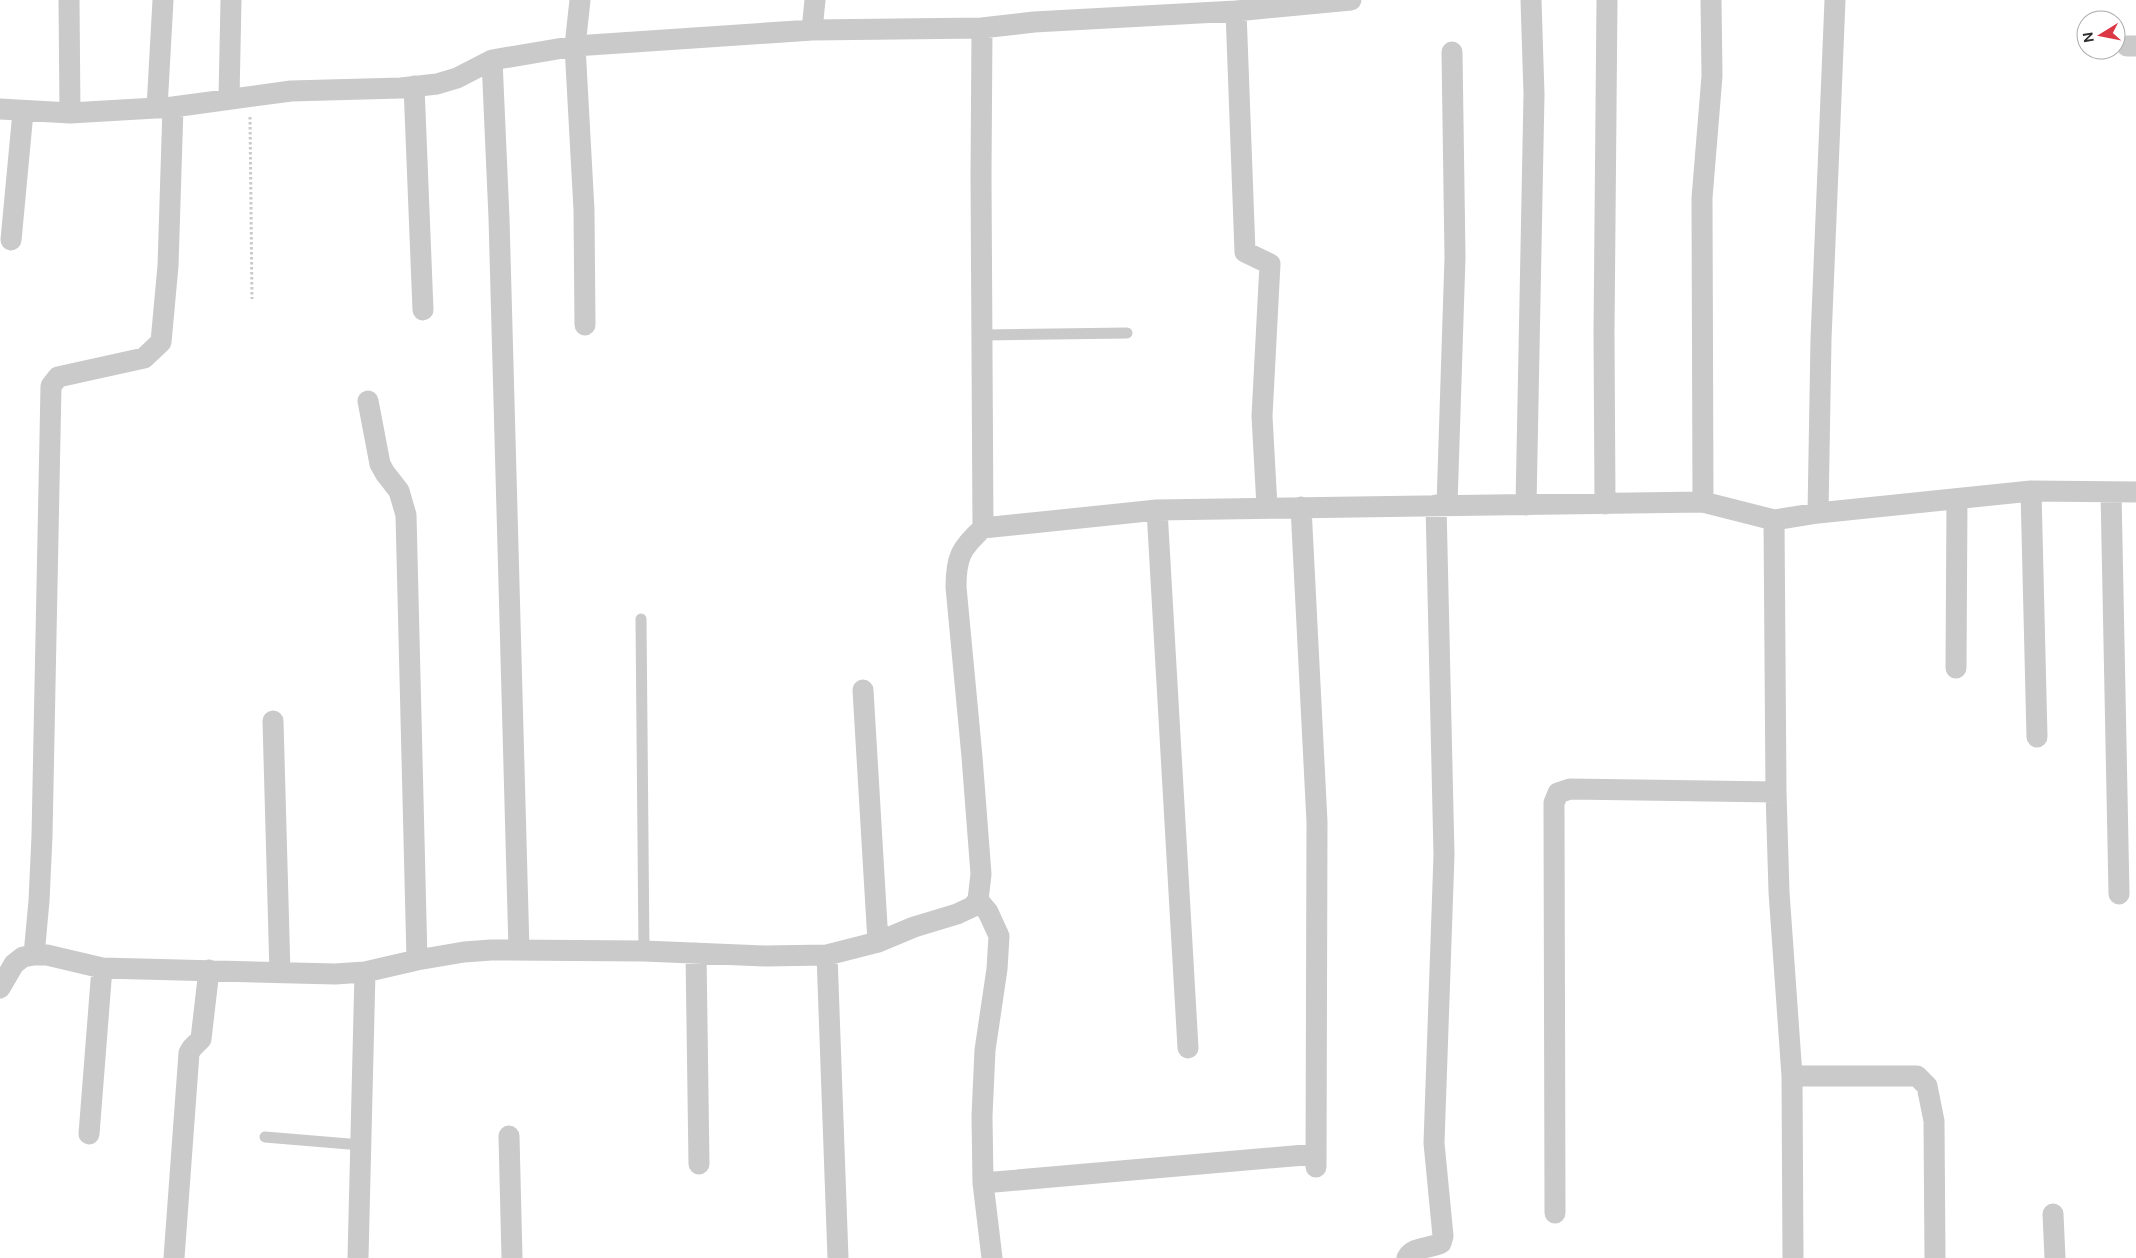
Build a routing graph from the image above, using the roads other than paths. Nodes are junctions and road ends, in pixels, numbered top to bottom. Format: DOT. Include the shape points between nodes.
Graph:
graph roads {
  1 [pos="69,0"];
  2 [pos="163,0"];
  3 [pos="231,0"];
  4 [pos="580,0"];
  5 [pos="815,0"];
  6 [pos="1351,0"];
  7 [pos="1531,0"];
  8 [pos="1607,0"];
  9 [pos="1711,0"];
  10 [pos="1835,0"];
  11 [pos="1180,7"];
  12 [pos="1236,11"];
  13 [pos="982,28"];
  14 [pos="812,30"];
  15 [pos="575,46"];
  16 [pos="1452,52"];
  17 [pos="492,60"];
  18 [pos="414,86"];
  19 [pos="239,97"];
  20 [pos="165,108"];
  21 [pos="0,109"];
  22 [pos="23,112"];
  23 [pos="70,113"];
  24 [pos="11,240"];
  25 [pos="423,310"];
  26 [pos="585,325"];
  27 [pos="1127,333"];
  28 [pos="983,335"];
  29 [pos="368,401"];
  30 [pos="2031,491"];
  31 [pos="2111,492"];
  32 [pos="2136,492"];
  33 [pos="1957,499"];
  34 [pos="1703,502"];
  35 [pos="1526,504"];
  36 [pos="1605,504"];
  37 [pos="1442,505"];
  38 [pos="1267,507"];
  39 [pos="1301,507"];
  40 [pos="1157,510"];
  41 [pos="1818,513"];
  42 [pos="1774,520"];
  43 [pos="983,528"];
  44 [pos="641,619"];
  45 [pos="1956,668"];
  46 [pos="863,690"];
  47 [pos="273,721"];
  48 [pos="2037,738"];
  49 [pos="1776,792"];
  50 [pos="2119,894"];
  51 [pos="978,900"];
  52 [pos="878,942"];
  53 [pos="520,950"];
  54 [pos="644,951"];
  55 [pos="696,953"];
  56 [pos="34,954"];
  57 [pos="828,955"];
  58 [pos="416,960"];
  59 [pos="102,968"];
  60 [pos="210,970"];
  61 [pos="280,972"];
  62 [pos="366,972"];
  63 [pos="0,988"];
  64 [pos="1188,1048"];
  65 [pos="1792,1076"];
  66 [pos="89,1134"];
  67 [pos="509,1136"];
  68 [pos="265,1137"];
  69 [pos="361,1145"];
  70 [pos="699,1164"];
  71 [pos="983,1183"];
  72 [pos="1555,1213"];
  73 [pos="2053,1214"];
  74 [pos="174,1258"];
  75 [pos="358,1258"];
  76 [pos="512,1258"];
  77 [pos="838,1258"];
  78 [pos="992,1258"];
  79 [pos="1407,1258"];
  80 [pos="1793,1258"];
  81 [pos="1935,1258"];
  82 [pos="2055,1258"];
  1 -- 23 [label="street"];
  2 -- 20 [label="street"];
  3 -- 19 [label="street"];
  4 -- 15 [label="street"];
  5 -- 14 [label="street"];
  6 -- 12 [label="street"];
  7 -- 35 [label="street" via="1534,94"];
  8 -- 36 [label="street"];
  9 -- 34 [label="street" via="1712,76 1702,198"];
  10 -- 41 [label="street" via="1821,340"];
  11 -- 12 [label="street"];
  11 -- 13 [label="street"];
  12 -- 38 [label="street" via="1245,252 1270,264 1262,416"];
  13 -- 14 [label="street"];
  13 -- 28 [label="street"];
  14 -- 15 [label="street"];
  15 -- 17 [label="street"];
  15 -- 26 [label="street" via="584,210"];
  16 -- 37 [label="street" via="1455,257"];
  17 -- 18 [label="street" via="456,78"];
  17 -- 53 [label="street"];
  18 -- 19 [label="street" via="291,90"];
  18 -- 25 [label="street"];
  19 -- 20 [label="street"];
  20 -- 23 [label="street"];
  20 -- 56 [label="street" via="168,266 161,342 144,358 58,377 51,386 42,836"];
  21 -- 22 [label="street"];
  22 -- 23 [label="street"];
  22 -- 24 [label="street"];
  27 -- 28 [label="lane"];
  28 -- 43 [label="street"];
  29 -- 58 [label="street" via="380,464 399,491 406,515"];
  30 -- 31 [label="street"];
  30 -- 33 [label="street"];
  30 -- 48 [label="street"];
  31 -- 32 [label="street"];
  31 -- 50 [label="street"];
  33 -- 41 [label="street"];
  33 -- 45 [label="street"];
  34 -- 36 [label="street"];
  34 -- 42 [label="street"];
  35 -- 36 [label="street"];
  35 -- 37 [label="street"];
  37 -- 39 [label="street"];
  37 -- 79 [label="street" via="1444,855 1434,1143 1443,1236 1435,1247 1417,1250"];
  38 -- 39 [label="street"];
  38 -- 40 [label="street"];
  39 -- 71 [label="street" via="1316,822 1316,1160"];
  40 -- 43 [label="street"];
  40 -- 64 [label="street"];
  41 -- 42 [label="street"];
  42 -- 49 [label="street"];
  43 -- 51 [label="street" via="960,553 956,568 981,874"];
  44 -- 54 [label="lane"];
  46 -- 52 [label="street"];
  47 -- 61 [label="street"];
  49 -- 65 [label="street" via="1779,892"];
  49 -- 72 [label="street" via="1570,789 1558,793 1554,803"];
  51 -- 52 [label="street" via="965,911"];
  51 -- 71 [label="street" via="988,912 999,936 986,1050 982,1116"];
  52 -- 57 [label="street"];
  53 -- 54 [label="street"];
  53 -- 58 [label="street" via="464,952"];
  54 -- 55 [label="street"];
  55 -- 57 [label="street"];
  55 -- 70 [label="street"];
  56 -- 59 [label="street"];
  56 -- 63 [label="street" via="14,964"];
  57 -- 77 [label="street"];
  58 -- 62 [label="street"];
  59 -- 60 [label="street"];
  59 -- 66 [label="street"];
  60 -- 61 [label="street"];
  60 -- 74 [label="street" via="201,1039 189,1053"];
  61 -- 62 [label="street"];
  62 -- 69 [label="street"];
  65 -- 80 [label="street"];
  65 -- 81 [label="street" via="1917,1076 1927,1086 1934,1121"];
  67 -- 76 [label="street"];
  68 -- 69 [label="lane"];
  69 -- 75 [label="street"];
  71 -- 78 [label="street"];
  73 -- 82 [label="street"];
}
